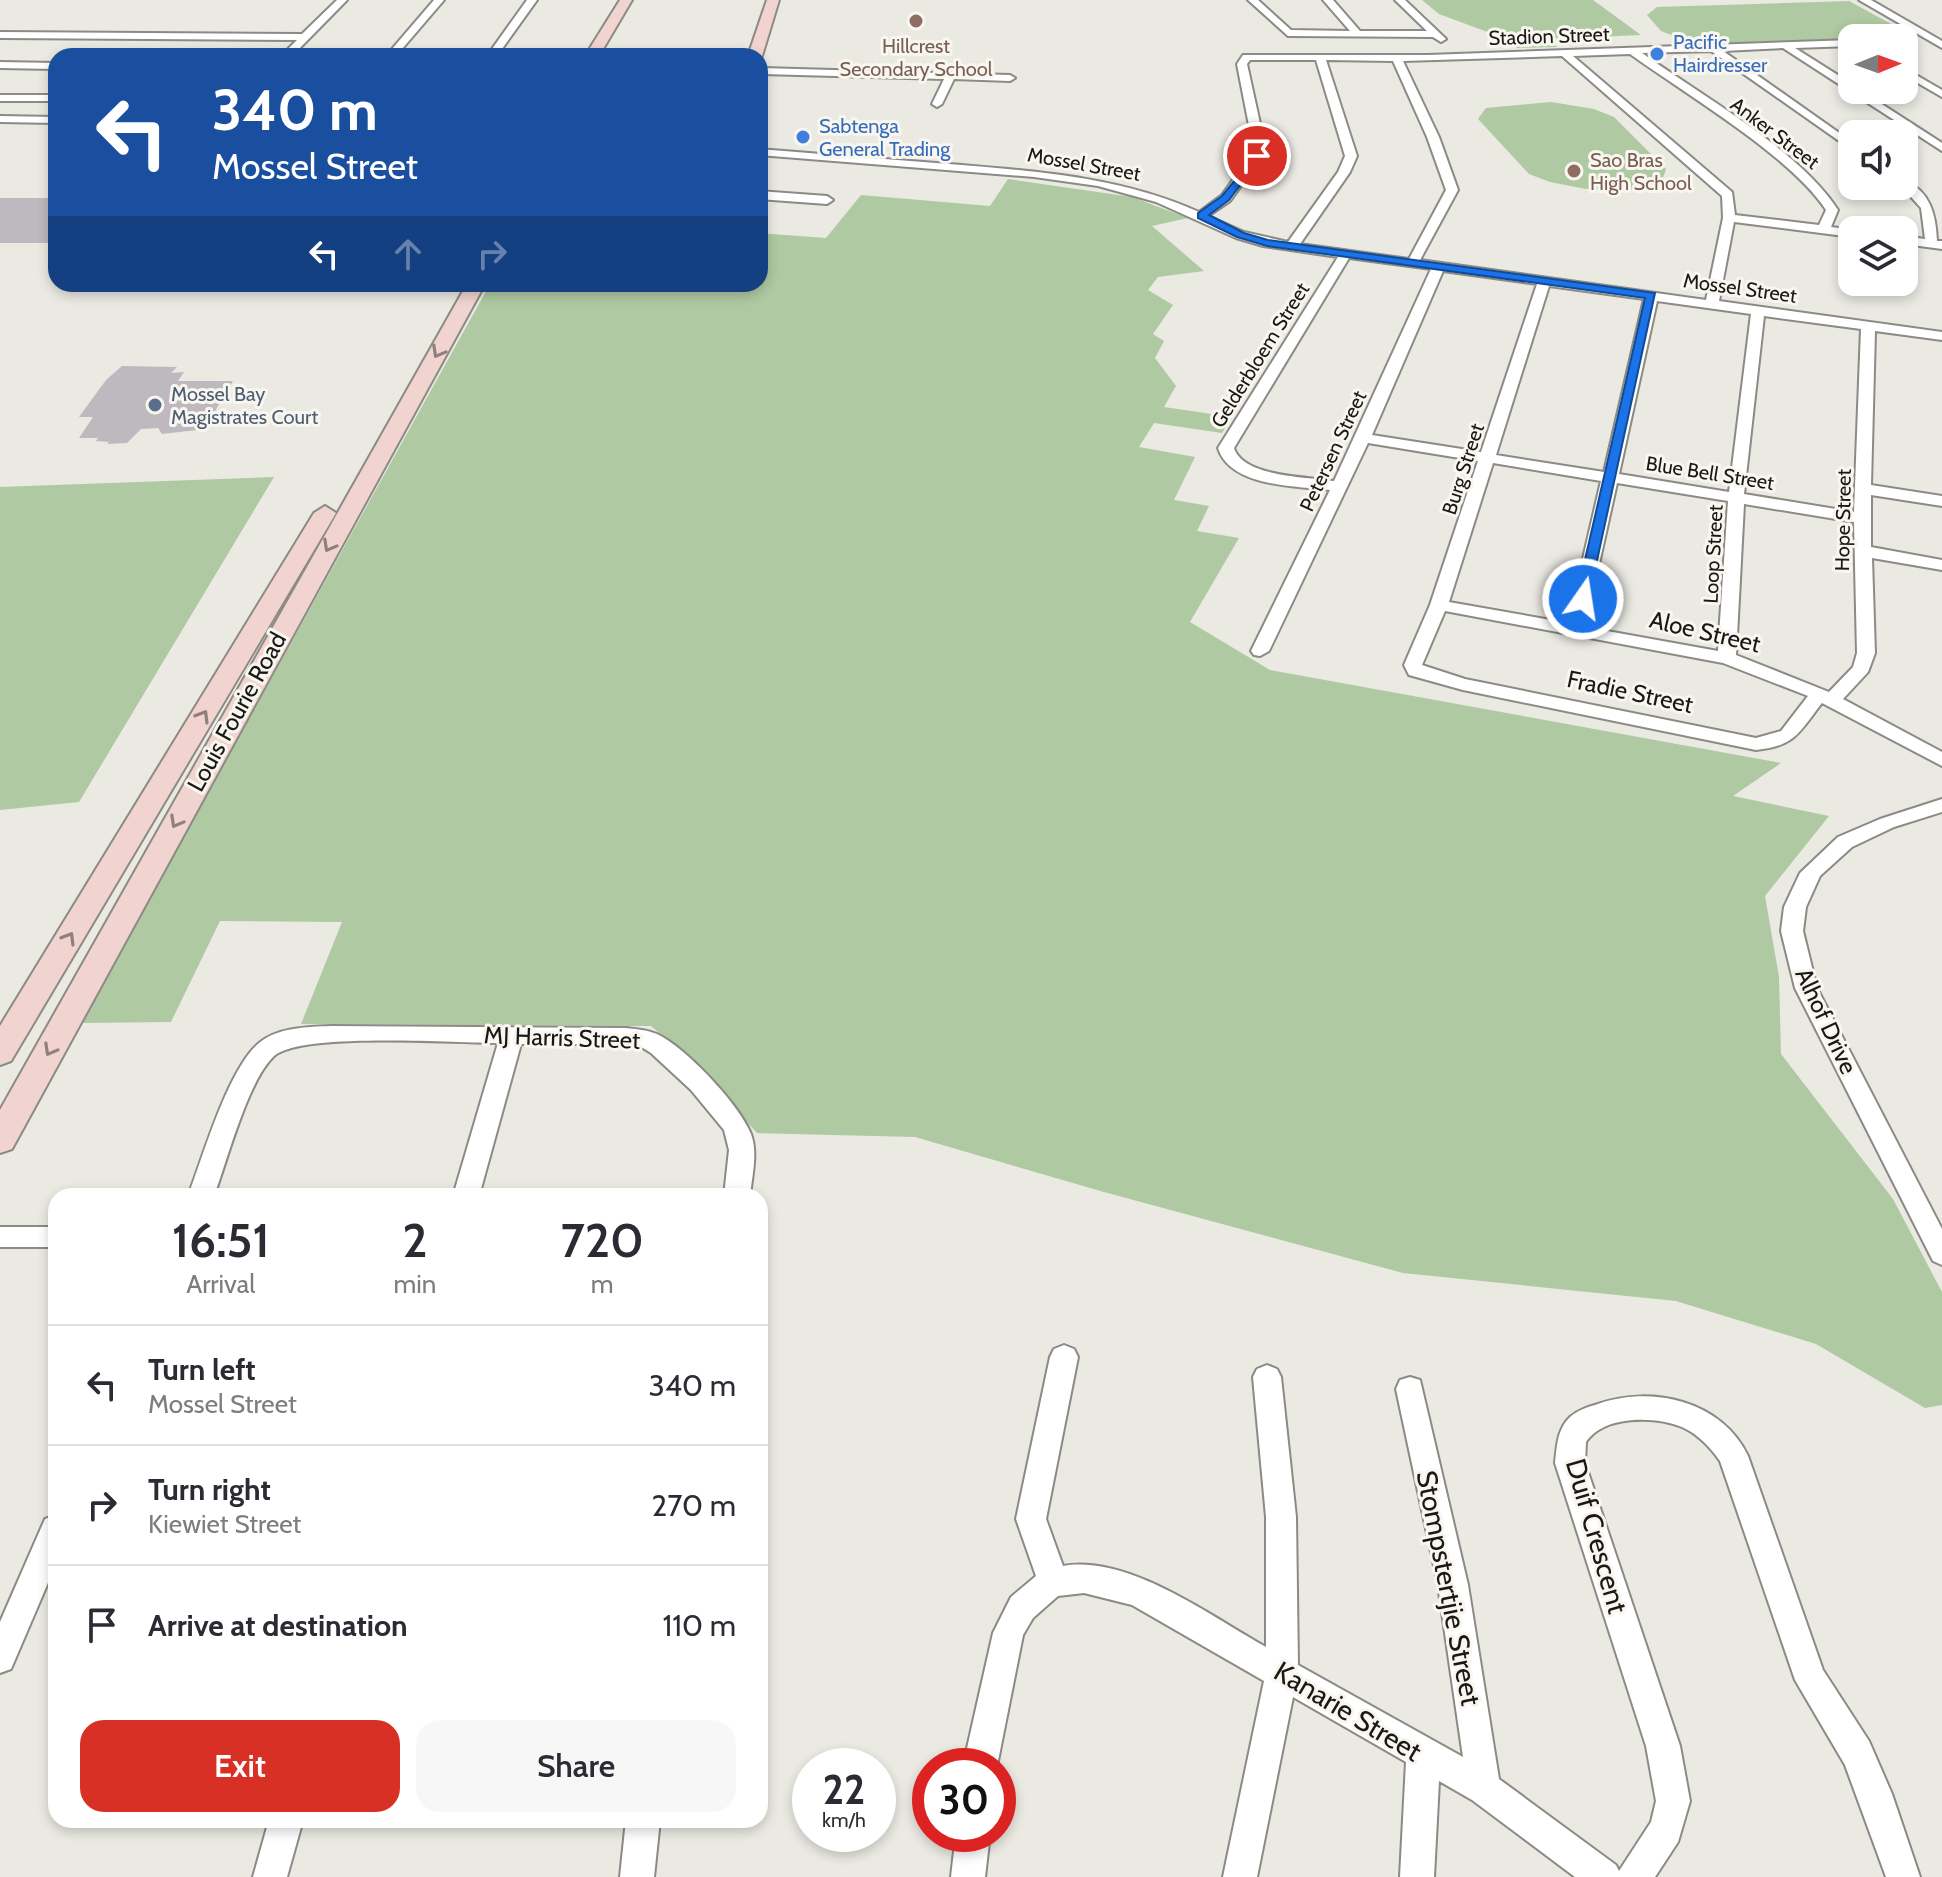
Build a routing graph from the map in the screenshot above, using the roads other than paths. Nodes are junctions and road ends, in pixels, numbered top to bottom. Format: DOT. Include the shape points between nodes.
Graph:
graph roads {
  1 [pos="342,0"];
  2 [pos="439,0"];
  3 [pos="532,0"];
  4 [pos="626,0"];
  5 [pos="636,0"];
  6 [pos="773,0"];
  7 [pos="1253,0"];
  8 [pos="1328,0"];
  9 [pos="1400,0"];
  10 [pos="1865,0"];
  11 [pos="1888,0"];
  12 [pos="1436,34"];
  13 [pos="0,35"];
  14 [pos="1359,35"];
  15 [pos="306,37"];
  16 [pos="1918,41"];
  17 [pos="1938,42"];
  18 [pos="1838,43"];
  19 [pos="1784,45"];
  20 [pos="294,48"];
  21 [pos="398,48"];
  22 [pos="498,48"];
  23 [pos="597,48"];
  24 [pos="609,48"];
  25 [pos="758,48"];
  26 [pos="1713,48"];
  27 [pos="1632,51"];
  28 [pos="1564,53"];
  29 [pos="1320,57"];
  30 [pos="1460,57"];
  31 [pos="1397,59"];
  32 [pos="0,65"];
  33 [pos="48,66"];
  34 [pos="768,71"];
  35 [pos="951,76"];
  36 [pos="1010,78"];
  37 [pos="1918,79"];
  38 [pos="1838,80"];
  39 [pos="1942,94"];
  40 [pos="0,98"];
  41 [pos="48,98"];
  42 [pos="937,104"];
  43 [pos="1874,104"];
  44 [pos="0,122"];
  45 [pos="48,122"];
  46 [pos="1838,137"];
  47 [pos="1942,148"];
  48 [pos="768,151"];
  49 [pos="1918,194"];
  50 [pos="768,196"];
  51 [pos="827,200"];
  52 [pos="1202,215"];
  53 [pos="1729,218"];
  54 [pos="1823,230"];
  55 [pos="1838,232"];
  56 [pos="1936,244"];
  57 [pos="1291,247"];
  58 [pos="1345,255"];
  59 [pos="1412,264"];
  60 [pos="1438,267"];
  61 [pos="1544,282"];
  62 [pos="453,292"];
  63 [pos="472,292"];
  64 [pos="1651,296"];
  65 [pos="1712,304"];
  66 [pos="1758,310"];
  67 [pos="1868,326"];
  68 [pos="1942,336"];
  69 [pos="1363,438"];
  70 [pos="1488,458"];
  71 [pos="1611,478"];
  72 [pos="1339,486"];
  73 [pos="1865,489"];
  74 [pos="1736,497"];
  75 [pos="1942,501"];
  76 [pos="1862,518"];
  77 [pos="1863,551"];
  78 [pos="1942,565"];
  79 [pos="1439,605"];
  80 [pos="1576,629"];
  81 [pos="1260,651"];
  82 [pos="1727,658"];
  83 [pos="1413,665"];
  84 [pos="1825,697"];
  85 [pos="1942,760"];
  86 [pos="1942,805"];
  87 [pos="512,1035"];
  88 [pos="0,1053"];
  89 [pos="0,1140"];
  90 [pos="204,1188"];
  91 [pos="468,1188"];
  92 [pos="738,1188"];
  93 [pos="0,1237"];
  94 [pos="48,1237"];
  95 [pos="1942,1254"];
  96 [pos="1064,1357"];
  97 [pos="1267,1377"];
  98 [pos="1410,1389"];
  99 [pos="48,1547"];
  100 [pos="1064,1579"];
  101 [pos="0,1658"];
  102 [pos="1282,1671"];
  103 [pos="984,1748"];
  104 [pos="1423,1756"];
  105 [pos="1484,1788"];
  106 [pos="284,1828"];
  107 [pos="642,1828"];
  108 [pos="971,1852"];
  109 [pos="270,1877"];
  110 [pos="637,1877"];
  111 [pos="968,1877"];
  112 [pos="1240,1877"];
  113 [pos="1417,1877"];
  114 [pos="1604,1877"];
  115 [pos="1634,1877"];
  116 [pos="1903,1877"];
  1 -- 15 [label="street"];
  2 -- 21 [label="street"];
  3 -- 22 [label="street"];
  4 -- 23 [label="main road"];
  5 -- 24 [label="main road"];
  6 -- 25 [label="main road"];
  7 -- 14 [label="street" via="1282,30"];
  8 -- 14 [label="street"];
  9 -- 12 [label="street"];
  10 -- 11 [label="street"];
  10 -- 17 [label="street"];
  12 -- 14 [label="street"];
  12 -- 30 [label="street"];
  13 -- 15 [label="street"];
  15 -- 20 [label="street"];
  16 -- 17 [label="street"];
  18 -- 19 [label="street, Stadion Street"];
  19 -- 26 [label="street, Stadion Street"];
  19 -- 38 [label="street"];
  26 -- 27 [label="street, Stadion Street"];
  26 -- 46 [label="street"];
  27 -- 28 [label="street, Stadion Street"];
  27 -- 54 [label="street, Anker Street" via="1823,193 1832,210"];
  28 -- 30 [label="street, Stadion Street"];
  28 -- 53 [label="street" via="1718,184 1729,198"];
  29 -- 31 [label="street, Stadion Street"];
  29 -- 52 [label="street, Stadion Street" via="1247,57 1242,64 1260,151 1226,198"];
  29 -- 57 [label="street" via="1351,156"];
  30 -- 31 [label="street, Stadion Street"];
  31 -- 59 [label="street" via="1452,190"];
  32 -- 33 [label="street"];
  34 -- 35 [label="street"];
  35 -- 36 [label="street"];
  35 -- 42 [label="street"];
  37 -- 39 [label="street"];
  40 -- 41 [label="street"];
  43 -- 47 [label="street"];
  44 -- 45 [label="street"];
  48 -- 52 [label="street, Mossel Street" via="1098,183"];
  49 -- 56 [label="street" via="1929,207"];
  50 -- 51 [label="street"];
  52 -- 57 [label="street, Mossel Street" via="1254,240"];
  53 -- 54 [label="street"];
  53 -- 65 [label="street"];
  54 -- 55 [label="street"];
  57 -- 58 [label="street, Mossel Street"];
  58 -- 59 [label="street, Mossel Street"];
  58 -- 72 [label="street, Gelderbloem Street" via="1226,448 1230,463 1251,473"];
  59 -- 60 [label="street, Mossel Street"];
  60 -- 61 [label="street, Mossel Street"];
  60 -- 69 [label="street, Petersen Street"];
  61 -- 64 [label="street, Mossel Street"];
  61 -- 70 [label="street, Burg Street"];
  88 -- 62 [label="main road, Louis Fourie Road, one-way"];
  63 -- 89 [label="main road, Louis Fourie Road, one-way"];
  64 -- 65 [label="street, Mossel Street"];
  64 -- 71 [label="street"];
  65 -- 66 [label="street, Mossel Street"];
  66 -- 67 [label="street, Mossel Street"];
  66 -- 74 [label="street, Loop Street"];
  67 -- 68 [label="street, Mossel Street"];
  67 -- 73 [label="street, Hope Street"];
  69 -- 70 [label="street, Blue Bell Street"];
  69 -- 72 [label="street, Petersen Street"];
  70 -- 71 [label="street, Blue Bell Street"];
  70 -- 79 [label="street, Burg Street"];
  71 -- 74 [label="street, Blue Bell Street"];
  71 -- 80 [label="street"];
  72 -- 81 [label="street, Petersen Street"];
  73 -- 75 [label="street"];
  73 -- 76 [label="street, Hope Street"];
  74 -- 76 [label="street, Blue Bell Street"];
  74 -- 82 [label="street, Loop Street"];
  76 -- 77 [label="street, Hope Street"];
  77 -- 78 [label="street"];
  77 -- 84 [label="street, Hope Street" via="1866,653 1862,668"];
  79 -- 80 [label="street, Aloe Street"];
  79 -- 83 [label="street, Burg Street"];
  80 -- 82 [label="street, Aloe Street"];
  82 -- 84 [label="street, Aloe Street"];
  83 -- 84 [label="street, Fradie Street" via="1420,675 1756,744 1785,739"];
  84 -- 85 [label="street, Aloe Street"];
  86 -- 95 [label="street, Alhof Drive" via="1845,842 1811,873 1795,907 1792,931 1806,988"];
  87 -- 90 [label="street, MJ Harris Street" via="302,1035 282,1041 256,1060"];
  87 -- 91 [label="street"];
  87 -- 92 [label="street, MJ Harris Street" via="652,1041 738,1131 742,1151"];
  93 -- 94 [label="street"];
  96 -- 100 [label="street" via="1031,1519"];
  97 -- 102 [label="street" via="1281,1517"];
  98 -- 105 [label="street, Stompstertjie Street" via="1453,1585"];
  99 -- 101 [label="street"];
  100 -- 102 [label="street, Kanarie Street" via="1118,1584 1142,1594"];
  100 -- 103 [label="street" via="1029,1598 1010,1628"];
  102 -- 104 [label="street, Kanarie Street"];
  102 -- 112 [label="street"];
  104 -- 105 [label="street, Kanarie Street"];
  104 -- 113 [label="street"];
  105 -- 114 [label="street, Kanarie Street"];
  106 -- 109 [label="street"];
  107 -- 110 [label="street"];
  108 -- 111 [label="street"];
  115 -- 116 [label="street, Duif Crescent" via="1666,1830 1673,1801 1663,1746 1570,1463 1572,1439 1583,1423 1598,1413 1632,1409 1688,1416 1721,1438 1733,1456 1811,1680 1857,1753"];
}
